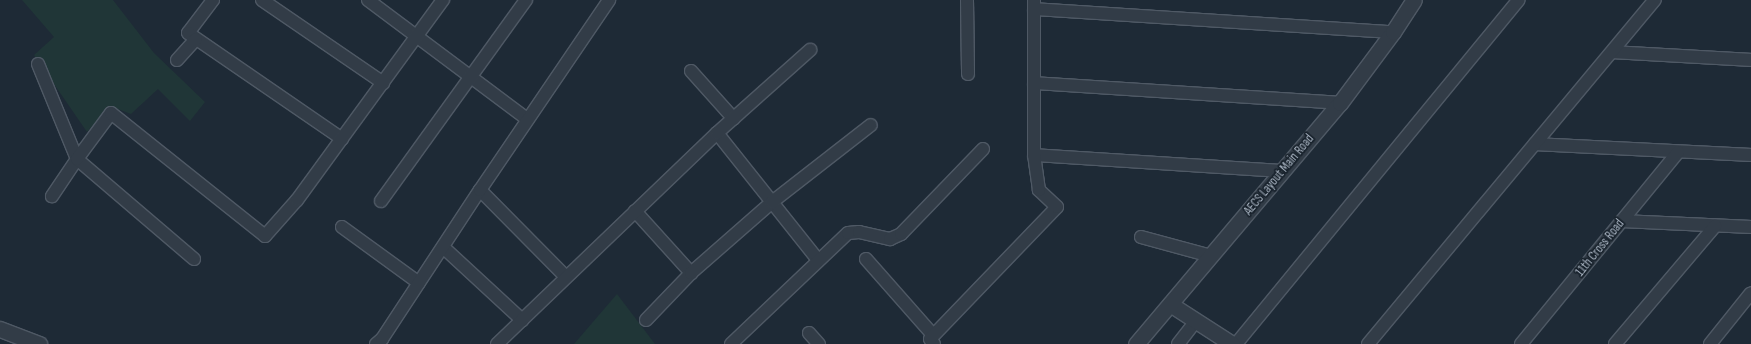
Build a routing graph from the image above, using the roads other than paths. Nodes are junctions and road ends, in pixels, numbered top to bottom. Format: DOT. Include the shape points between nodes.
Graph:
graph roads {
  1 [pos="213,0"];
  2 [pos="262,0"];
  3 [pos="368,0"];
  4 [pos="443,0"];
  5 [pos="526,0"];
  6 [pos="609,0"];
  7 [pos="967,0"];
  8 [pos="1414,0"];
  9 [pos="1520,0"];
  10 [pos="1655,0"];
  11 [pos="1034,4"];
  12 [pos="1393,32"];
  13 [pos="417,37"];
  14 [pos="196,39"];
  15 [pos="810,50"];
  16 [pos="1613,52"];
  17 [pos="177,60"];
  18 [pos="1751,60"];
  19 [pos="38,64"];
  20 [pos="691,71"];
  21 [pos="968,74"];
  22 [pos="470,77"];
  23 [pos="383,83"];
  24 [pos="1034,83"];
  25 [pos="1340,103"];
  26 [pos="734,118"];
  27 [pos="527,119"];
  28 [pos="871,125"];
  29 [pos="717,134"];
  30 [pos="342,139"];
  31 [pos="1535,144"];
  32 [pos="983,149"];
  33 [pos="1678,152"];
  34 [pos="1034,154"];
  35 [pos="1751,156"];
  36 [pos="77,159"];
  37 [pos="1283,171"];
  38 [pos="480,190"];
  39 [pos="52,196"];
  40 [pos="381,201"];
  41 [pos="772,202"];
  42 [pos="635,211"];
  43 [pos="1622,221"];
  44 [pos="1715,226"];
  45 [pos="342,227"];
  46 [pos="1751,227"];
  47 [pos="1141,237"];
  48 [pos="443,247"];
  49 [pos="1211,256"];
  50 [pos="194,259"];
  51 [pos="866,259"];
  52 [pos="818,260"];
  53 [pos="691,274"];
  54 [pos="566,277"];
  55 [pos="419,283"];
  56 [pos="1751,293"];
  57 [pos="1170,304"];
  58 [pos="522,320"];
  59 [pos="646,320"];
  60 [pos="1196,321"];
  61 [pos="0,329"];
  62 [pos="810,333"];
  63 [pos="934,340"];
  64 [pos="39,344"];
  65 [pos="376,344"];
  66 [pos="497,344"];
  67 [pos="731,344"];
  68 [pos="819,344"];
  69 [pos="1136,344"];
  70 [pos="1178,344"];
  71 [pos="1232,344"];
  72 [pos="1236,344"];
  73 [pos="1368,344"];
  74 [pos="1521,344"];
  75 [pos="1615,344"];
  76 [pos="1710,344"];
  1 -- 14 [label="street" via="188,33"];
  2 -- 23 [label="street"];
  3 -- 13 [label="street"];
  4 -- 13 [label="street"];
  5 -- 22 [label="street"];
  6 -- 27 [label="street"];
  7 -- 21 [label="street"];
  8 -- 12 [label="street, AECS Layout Main Road"];
  9 -- 72 [label="street"];
  10 -- 16 [label="street"];
  11 -- 12 [label="street"];
  11 -- 24 [label="street"];
  12 -- 25 [label="street, AECS Layout Main Road"];
  13 -- 22 [label="street"];
  13 -- 23 [label="street"];
  14 -- 17 [label="street"];
  14 -- 30 [label="street"];
  15 -- 26 [label="street"];
  16 -- 18 [label="street"];
  16 -- 31 [label="street"];
  19 -- 36 [label="street"];
  20 -- 26 [label="street"];
  22 -- 27 [label="street"];
  22 -- 40 [label="street"];
  23 -- 30 [label="street"];
  24 -- 25 [label="street"];
  24 -- 34 [label="street"];
  25 -- 37 [label="street, AECS Layout Main Road"];
  26 -- 29 [label="street"];
  27 -- 38 [label="street"];
  28 -- 41 [label="street"];
  29 -- 41 [label="street"];
  29 -- 42 [label="street"];
  30 -- 36 [label="street" via="297,200 265,236 111,113"];
  31 -- 33 [label="street"];
  31 -- 73 [label="street"];
  32 -- 52 [label="street" via="901,234 890,238 853,232 842,238"];
  33 -- 35 [label="street"];
  33 -- 43 [label="street, 11th Cross Road"];
  34 -- 37 [label="street"];
  34 -- 63 [label="street" via="1039,190 1057,207"];
  36 -- 39 [label="street"];
  36 -- 50 [label="street"];
  37 -- 49 [label="street, AECS Layout Main Road"];
  38 -- 48 [label="street"];
  38 -- 54 [label="street"];
  41 -- 52 [label="street"];
  41 -- 53 [label="street"];
  42 -- 53 [label="street"];
  42 -- 54 [label="street"];
  43 -- 44 [label="street"];
  43 -- 74 [label="street, 11th Cross Road"];
  44 -- 46 [label="street"];
  44 -- 75 [label="street"];
  45 -- 55 [label="street"];
  47 -- 49 [label="street"];
  48 -- 55 [label="street"];
  48 -- 58 [label="street"];
  49 -- 57 [label="street, AECS Layout Main Road"];
  51 -- 63 [label="street"];
  52 -- 67 [label="street"];
  53 -- 59 [label="street"];
  54 -- 58 [label="street"];
  55 -- 65 [label="street" via="382,339"];
  56 -- 76 [label="street"];
  57 -- 60 [label="street"];
  57 -- 69 [label="street, AECS Layout Main Road"];
  58 -- 66 [label="street"];
  60 -- 70 [label="street"];
  60 -- 71 [label="street"];
  61 -- 64 [label="street"];
  62 -- 68 [label="street"];
}
